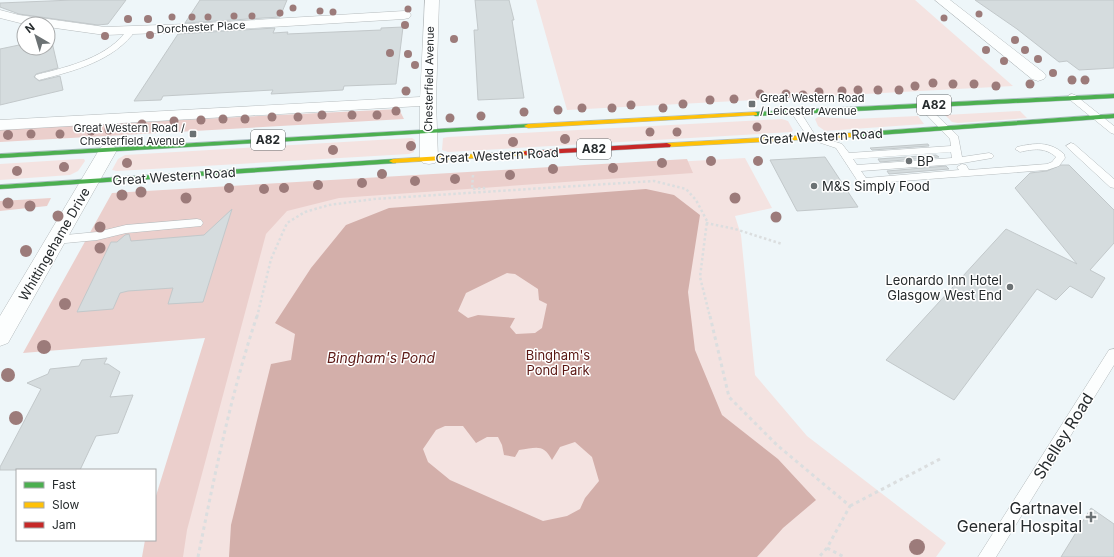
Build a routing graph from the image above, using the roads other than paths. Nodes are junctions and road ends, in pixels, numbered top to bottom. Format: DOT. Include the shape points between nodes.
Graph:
graph roads {
  1 [pos="432,0"];
  2 [pos="942,0"];
  3 [pos="404,14"];
  4 [pos="5,19"];
  5 [pos="132,30"];
  6 [pos="1038,76"];
  7 [pos="39,77"];
  8 [pos="1114,96"];
  9 [pos="1072,98"];
  10 [pos="428,101"];
  11 [pos="921,105"];
  12 [pos="796,112"];
  13 [pos="1114,116"];
  14 [pos="1099,118"];
  15 [pos="0,125"];
  16 [pos="947,129"];
  17 [pos="428,131"];
  18 [pos="1114,131"];
  19 [pos="812,137"];
  20 [pos="1071,146"];
  21 [pos="956,149"];
  22 [pos="1020,149"];
  23 [pos="108,150"];
  24 [pos="0,156"];
  25 [pos="847,156"];
  26 [pos="989,156"];
  27 [pos="429,159"];
  28 [pos="957,161"];
  29 [pos="854,168"];
  30 [pos="966,173"];
  31 [pos="89,181"];
  32 [pos="1114,184"];
  33 [pos="0,187"];
  34 [pos="197,223"];
  35 [pos="56,240"];
  36 [pos="0,338"];
  37 [pos="1114,354"];
  38 [pos="986,557"];
  1 -- 10 [label="street, Chesterfield Avenue"];
  2 -- 6 [label="street"];
  3 -- 5 [label="street, Dorchester Place"];
  4 -- 5 [label="street, Dorchester Place" via="105,31"];
  5 -- 7 [label="lane" via="122,43 103,55 72,68"];
  8 -- 9 [label="main road, Great Western Road / A82"];
  9 -- 11 [label="main road, Great Western Road / A82"];
  9 -- 14 [label="lane"];
  10 -- 15 [label="street"];
  10 -- 17 [label="street, Chesterfield Avenue"];
  11 -- 12 [label="main road, Great Western Road / A82"];
  11 -- 16 [label="lane"];
  12 -- 17 [label="main road, Great Western Road / A82"];
  12 -- 19 [label="lane"];
  13 -- 14 [label="main road, Great Western Road / A82"];
  14 -- 16 [label="main road, Great Western Road / A82"];
  14 -- 18 [label="lane"];
  16 -- 19 [label="main road, Great Western Road / A82"];
  16 -- 21 [label="lane" via="955,138"];
  17 -- 23 [label="main road, Great Western Road / A82"];
  17 -- 27 [label="street, Chesterfield Avenue"];
  19 -- 25 [label="lane" via="839,146"];
  19 -- 27 [label="main road, Great Western Road / A82"];
  20 -- 32 [label="lane"];
  21 -- 25 [label="lane"];
  21 -- 28 [label="lane"];
  22 -- 30 [label="lane" via="1033,146 1047,147 1056,150 1061,156 1054,166"];
  23 -- 24 [label="main road, Great Western Road / A82"];
  23 -- 31 [label="street, Whittingehame Drive"];
  25 -- 29 [label="lane"];
  26 -- 28 [label="lane"];
  27 -- 31 [label="main road, Great Western Road / A82"];
  28 -- 29 [label="lane"];
  28 -- 30 [label="lane"];
  29 -- 30 [label="lane" via="863,181"];
  31 -- 33 [label="main road, Great Western Road / A82"];
  31 -- 35 [label="street, Whittingehame Drive"];
  34 -- 35 [label="lane" via="126,229 96,236"];
  35 -- 36 [label="street, Whittingehame Drive"];
  37 -- 38 [label="lane, Shelley Road"];
}
